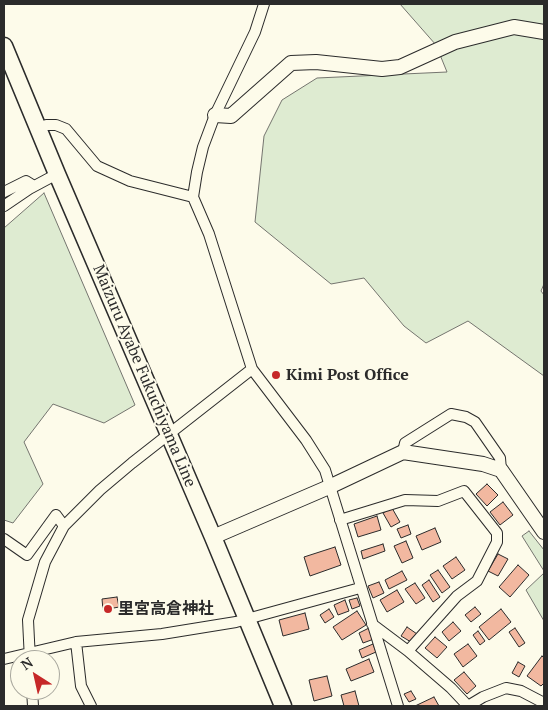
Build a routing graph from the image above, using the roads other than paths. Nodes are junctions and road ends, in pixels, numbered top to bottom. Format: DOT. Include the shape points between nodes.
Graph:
graph roads {
  1 [pos="264,4"];
  2 [pos="544,32"];
  3 [pos="4,46"];
  4 [pos="215,115"];
  5 [pos="39,128"];
  6 [pos="57,174"];
  7 [pos="34,186"];
  8 [pos="4,192"];
  9 [pos="193,197"];
  10 [pos="4,206"];
  11 [pos="252,369"];
  12 [pos="168,434"];
  13 [pos="403,452"];
  14 [pos="501,470"];
  15 [pos="329,487"];
  16 [pos="340,520"];
  17 [pos="64,526"];
  18 [pos="544,532"];
  19 [pos="213,537"];
  20 [pos="4,539"];
  21 [pos="360,588"];
  22 [pos="247,618"];
  23 [pos="372,624"];
  24 [pos="76,642"];
  25 [pos="30,650"];
  26 [pos="51,650"];
  27 [pos="408,651"];
  28 [pos="544,703"];
  29 [pos="91,706"];
  30 [pos="283,706"];
  31 [pos="398,706"];
  32 [pos="468,706"];
  1 -- 4 [label="street" via="255,32"];
  2 -- 4 [label="street" via="514,27 455,42 400,67 382,69 316,62 290,63 231,116"];
  3 -- 5 [label="main road, Maizuru Ayabe Fukuchiyama Line"];
  4 -- 9 [label="street" via="203,147"];
  5 -- 6 [label="main road, Maizuru Ayabe Fukuchiyama Line"];
  5 -- 9 [label="street" via="56,125 66,129 98,166 130,181"];
  6 -- 7 [label="street"];
  6 -- 12 [label="main road, Maizuru Ayabe Fukuchiyama Line"];
  7 -- 8 [label="street" via="26,181"];
  7 -- 10 [label="street"];
  9 -- 11 [label="street" via="210,234"];
  11 -- 12 [label="street"];
  11 -- 15 [label="street" via="306,440 325,470"];
  12 -- 17 [label="street" via="100,490"];
  12 -- 19 [label="main road, Maizuru Ayabe Fukuchiyama Line"];
  13 -- 14 [label="street" via="483,464"];
  13 -- 14 [label="street" via="405,443 451,414 475,422 500,458"];
  13 -- 15 [label="street"];
  14 -- 18 [label="street"];
  15 -- 16 [label="street"];
  15 -- 19 [label="street"];
  16 -- 21 [label="street"];
  16 -- 27 [label="street" via="405,500 438,501 464,491 497,533 497,542 477,581 457,596"];
  17 -- 20 [label="street" via="56,516 27,555"];
  17 -- 25 [label="street" via="45,562 28,620"];
  19 -- 22 [label="main road, Maizuru Ayabe Fukuchiyama Line"];
  21 -- 22 [label="street"];
  21 -- 23 [label="street"];
  22 -- 24 [label="street" via="162,634"];
  22 -- 30 [label="main road, Maizuru Ayabe Fukuchiyama Line"];
  23 -- 27 [label="street"];
  23 -- 31 [label="street"];
  24 -- 26 [label="street"];
  24 -- 29 [label="street" via="81,686"];
  27 -- 32 [label="street"];
  28 -- 32 [label="street" via="521,691 506,688"];
}
